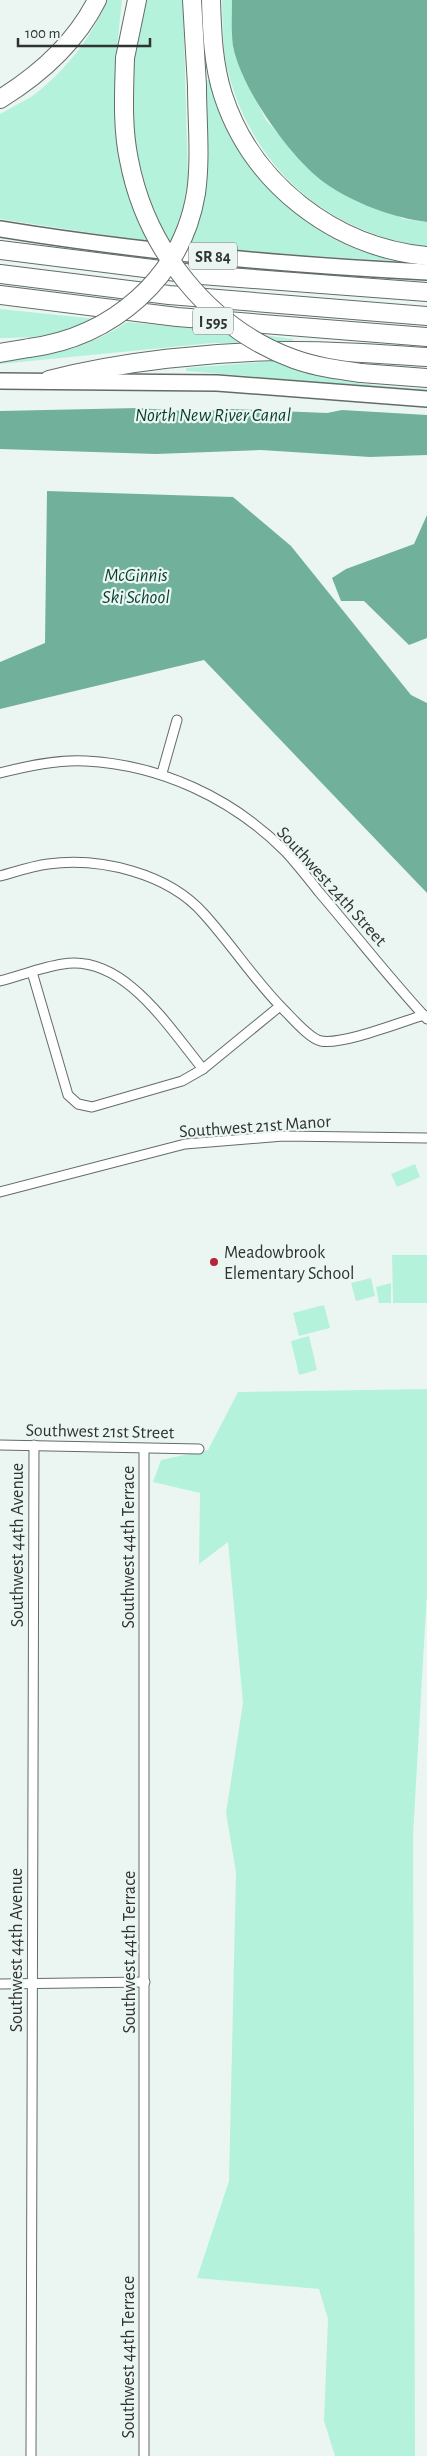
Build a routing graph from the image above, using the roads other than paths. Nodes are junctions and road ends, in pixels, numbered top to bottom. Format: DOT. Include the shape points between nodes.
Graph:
graph roads {
  1 [pos="86,0"];
  2 [pos="96,0"];
  3 [pos="128,0"];
  4 [pos="137,0"];
  5 [pos="192,0"];
  6 [pos="211,0"];
  7 [pos="62,48"];
  8 [pos="126,58"];
  9 [pos="0,99"];
  10 [pos="0,228"];
  11 [pos="0,250"];
  12 [pos="427,256"];
  13 [pos="427,272"];
  14 [pos="0,274"];
  15 [pos="427,292"];
  16 [pos="0,295"];
  17 [pos="427,316"];
  18 [pos="427,337"];
  19 [pos="0,344"];
  20 [pos="29,348"];
  21 [pos="0,353"];
  22 [pos="427,357"];
  23 [pos="427,378"];
  24 [pos="49,380"];
  25 [pos="0,381"];
  26 [pos="427,399"];
  27 [pos="177,720"];
  28 [pos="0,773"];
  29 [pos="162,773"];
  30 [pos="0,876"];
  31 [pos="32,972"];
  32 [pos="0,981"];
  33 [pos="280,1006"];
  34 [pos="425,1017"];
  35 [pos="204,1070"];
  36 [pos="427,1138"];
  37 [pos="0,1192"];
  38 [pos="0,1444"];
  39 [pos="34,1445"];
  40 [pos="144,1449"];
  41 [pos="199,1449"];
  42 [pos="145,1982"];
  43 [pos="0,1984"];
  44 [pos="32,1984"];
  45 [pos="31,2456"];
  46 [pos="144,2456"];
  1 -- 7 [label="highway"];
  2 -- 7 [label="highway" via="78,32"];
  3 -- 8 [label="highway"];
  4 -- 8 [label="highway"];
  5 -- 20 [label="highway, bridge" via="197,86 197,177 192,209 182,240 157,280 134,304 93,330 62,342"];
  6 -- 12 [label="highway" via="213,47 223,94 242,138 270,177 306,209 339,230 377,246"];
  7 -- 9 [label="highway" via="21,86"];
  8 -- 23 [label="highway, bridge" via="124,109 128,160 137,193 150,226 174,266 198,295 222,318 255,340 303,362 361,374"];
  10 -- 13 [label="main road, SR 84" via="202,255"];
  11 -- 15 [label="highway" via="201,275"];
  14 -- 17 [label="highway" via="178,296"];
  16 -- 18 [label="highway, I 595" via="177,318"];
  19 -- 20 [label="highway"];
  20 -- 21 [label="highway"];
  22 -- 24 [label="highway" via="287,350 84,371"];
  24 -- 25 [label="main road"];
  24 -- 26 [label="main road" via="217,383"];
  27 -- 29 [label="street"];
  28 -- 29 [label="street, Southwest 24th Street" via="46,763 84,760"];
  29 -- 34 [label="street, Southwest 24th Street" via="222,802 252,822 285,851"];
  30 -- 33 [label="street" via="46,864 79,862 116,865 157,881 203,912"];
  31 -- 32 [label="street"];
  31 -- 35 [label="street" via="63,964 84,963 103,968 128,983"];
  31 -- 35 [label="street" via="68,1095 78,1104 92,1107 182,1081"];
  33 -- 34 [label="street" via="320,1042 342,1040"];
  33 -- 35 [label="street"];
  36 -- 37 [label="street, Southwest 21st Manor" via="282,1136 185,1144"];
  38 -- 39 [label="street, Southwest 21st Street"];
  39 -- 40 [label="street, Southwest 21st Street"];
  39 -- 44 [label="street, Southwest 44th Avenue"];
  40 -- 41 [label="street, Southwest 21st Street"];
  40 -- 42 [label="street, Southwest 44th Terrace"];
  42 -- 44 [label="street"];
  42 -- 46 [label="street, Southwest 44th Terrace"];
  43 -- 44 [label="street"];
  44 -- 45 [label="street, Southwest 44th Avenue"];
}
